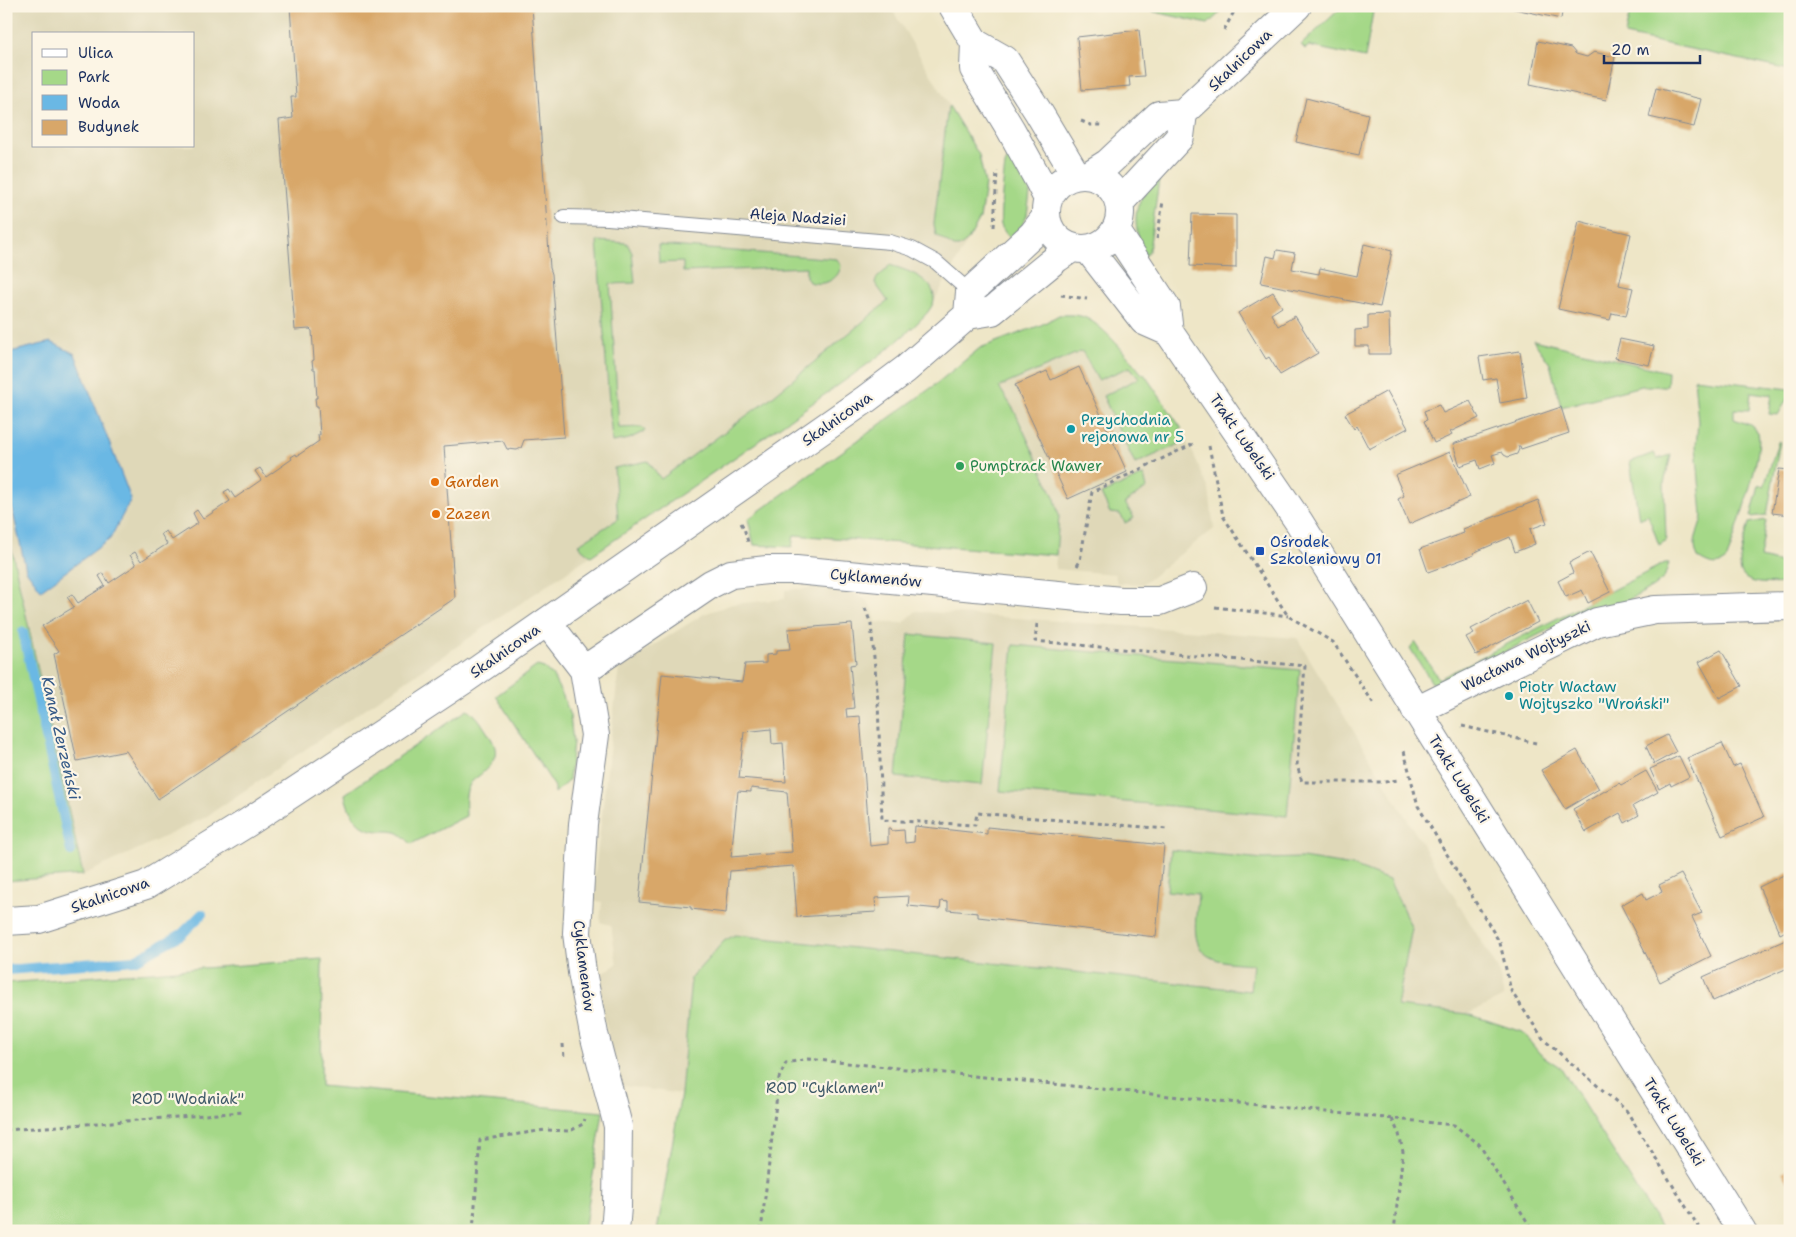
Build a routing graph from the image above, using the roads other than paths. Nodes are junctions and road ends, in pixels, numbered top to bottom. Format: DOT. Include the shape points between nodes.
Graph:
graph roads {
  1 [pos="954,6"];
  2 [pos="1297,6"];
  3 [pos="975,43"];
  4 [pos="1183,113"];
  5 [pos="1083,175"];
  6 [pos="1120,203"];
  7 [pos="1047,208"];
  8 [pos="564,217"];
  9 [pos="1116,232"];
  10 [pos="1080,248"];
  11 [pos="969,304"];
  12 [pos="1169,332"];
  13 [pos="1199,597"];
  14 [pos="1790,606"];
  15 [pos="547,622"];
  16 [pos="584,670"];
  17 [pos="1416,711"];
  18 [pos="6,921"];
  19 [pos="615,1231"];
  20 [pos="1742,1231"];
  1 -- 3 [label="street"];
  2 -- 4 [label="street, Skalnicowa"];
  3 -- 5 [label="street" via="1005,60"];
  3 -- 7 [label="street" via="974,69 1040,181"];
  4 -- 5 [label="street" via="1159,115 1108,163"];
  4 -- 6 [label="street" via="1180,137"];
  5 -- 6 [label="street" via="1097,177 1108,184"];
  5 -- 7 [label="street" via="1070,176 1059,183"];
  6 -- 9 [label="street"];
  7 -- 10 [label="street" via="1048,226 1057,239"];
  7 -- 11 [label="street, Skalnicowa" via="1033,234"];
  8 -- 11 [label="lane, Aleja Nadziei" via="890,242 936,262"];
  9 -- 10 [label="street" via="1104,243"];
  9 -- 12 [label="street, Trakt Lubelski" via="1166,307"];
  10 -- 11 [label="street" via="1057,258 992,311"];
  10 -- 12 [label="street" via="1144,321"];
  11 -- 15 [label="street, Skalnicowa" via="906,369"];
  12 -- 17 [label="street, Trakt Lubelski" via="1278,490"];
  13 -- 16 [label="street, Cyklamenów" via="1121,601 796,570 731,574 711,584"];
  14 -- 17 [label="street, Wacława Wojtyszki" via="1655,610 1597,622"];
  15 -- 16 [label="street, Cyklamenów"];
  15 -- 18 [label="street, Skalnicowa" via="247,823 146,885 39,918"];
  16 -- 19 [label="street, Cyklamenów" via="595,735 583,824 577,932 594,1034 618,1126"];
  17 -- 20 [label="street, Trakt Lubelski"];
}
